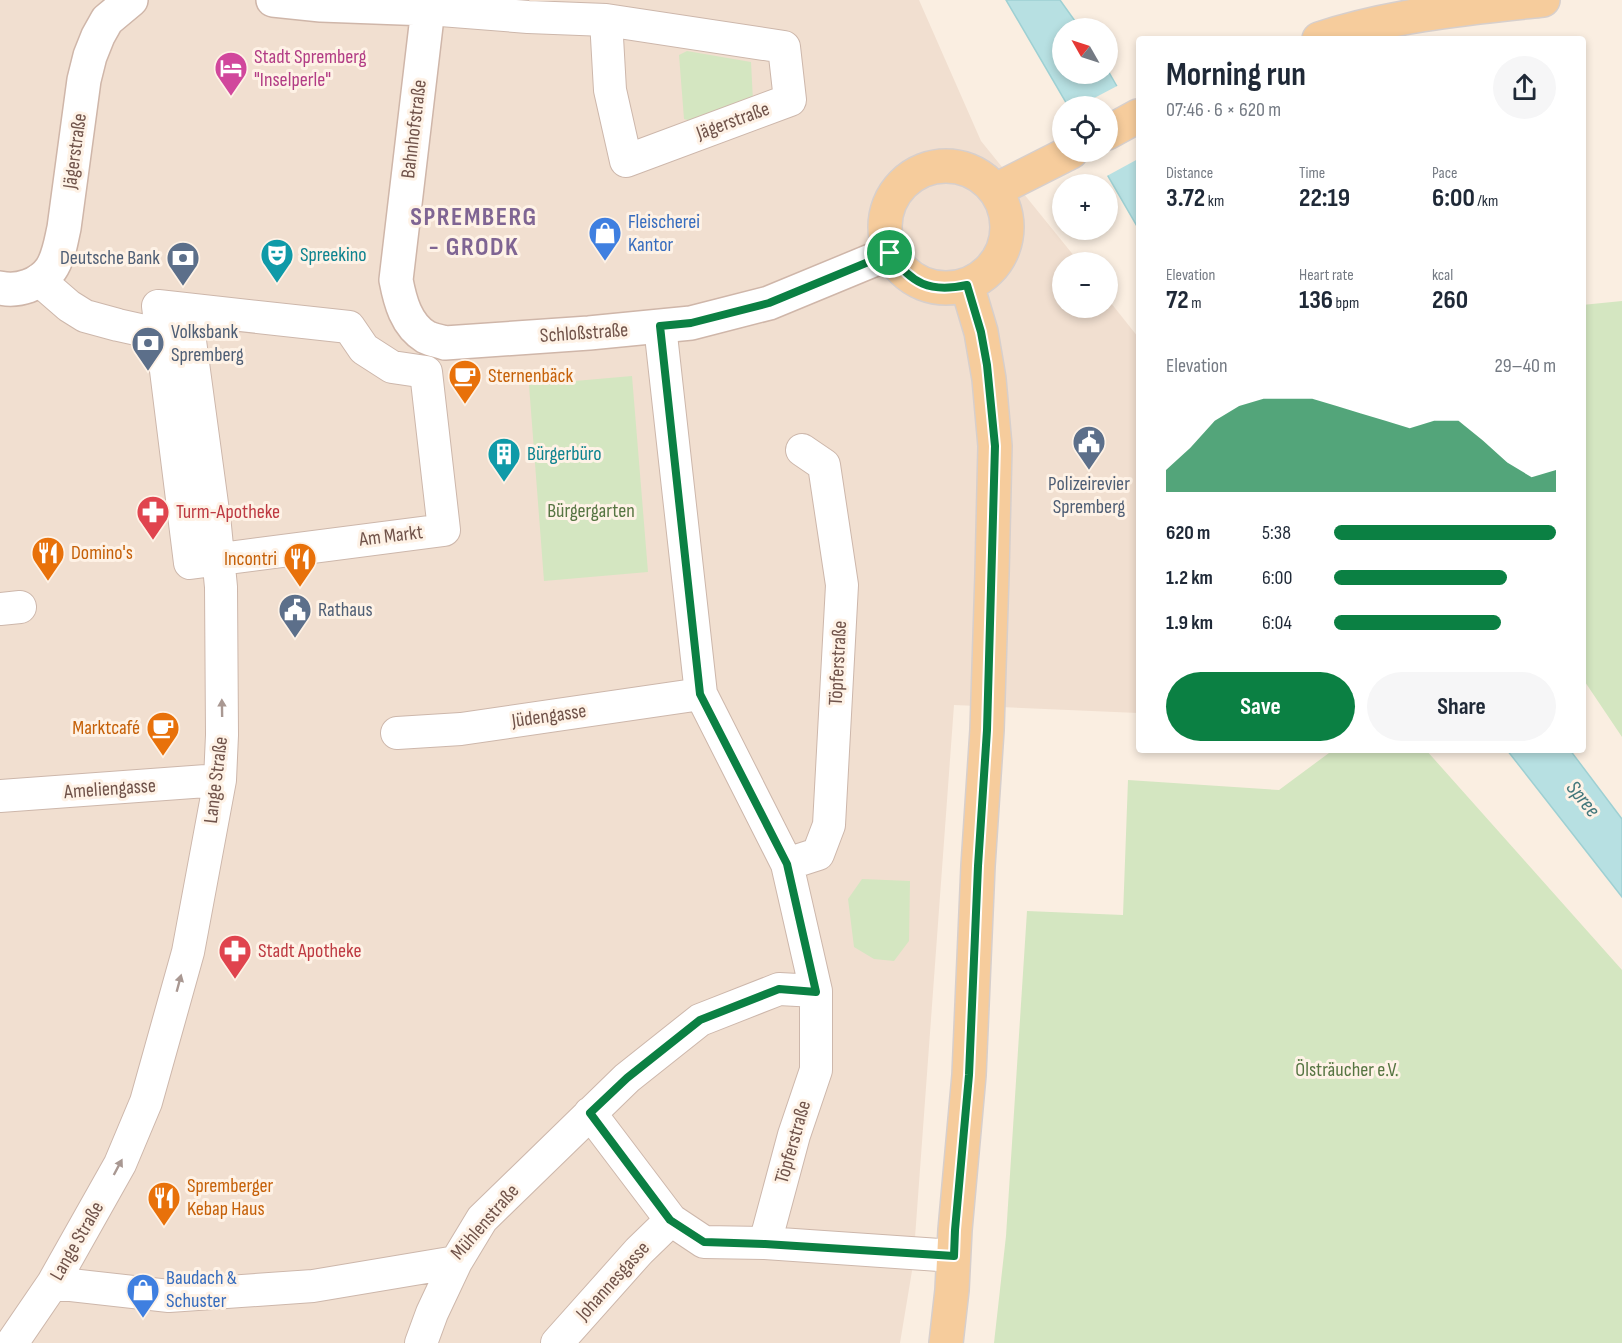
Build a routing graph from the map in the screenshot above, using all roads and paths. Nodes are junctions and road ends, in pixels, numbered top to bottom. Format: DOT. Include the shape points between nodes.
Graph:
graph roads {
  1 [pos="131,0"];
  2 [pos="273,0"];
  3 [pos="1543,0"];
  4 [pos="428,5"];
  5 [pos="606,20"];
  6 [pos="1329,36"];
  7 [pos="1136,117"];
  8 [pos="1118,127"];
  9 [pos="1052,162"];
  10 [pos="996,190"];
  11 [pos="890,253"];
  12 [pos="967,285"];
  13 [pos="16,286"];
  14 [pos="660,326"];
  15 [pos="162,335"];
  16 [pos="445,343"];
  17 [pos="802,450"];
  18 [pos="219,573"];
  19 [pos="700,694"];
  20 [pos="397,733"];
  21 [pos="220,780"];
  22 [pos="0,796"];
  23 [pos="787,864"];
  24 [pos="816,992"];
  25 [pos="590,1113"];
  26 [pos="670,1220"];
  27 [pos="765,1244"];
  28 [pos="954,1256"];
  29 [pos="456,1262"];
  30 [pos="53,1283"];
  31 [pos="12,1343"];
  32 [pos="421,1343"];
  33 [pos="557,1343"];
  34 [pos="946,1343"];
  1 -- 13 [label="main road, Jägerstraße" via="107,20 90,56 59,250 51,269"];
  2 -- 4 [label="main road, Jägerstraße" via="321,5"];
  3 -- 6 [label="main road" via="1374,23"];
  4 -- 5 [label="street, Jägerstraße" via="528,17"];
  4 -- 16 [label="main road, Bahnhofstraße" via="396,280 408,320 426,337"];
  5 -- 5 [label="street, Jägerstraße" via="610,90 626,161 790,100 784,47"];
  7 -- 8 [label="main road"];
  9 -- 10 [label="main road"];
  10 -- 11 [label="main road" via="981,176 944,165 906,180 893,195 886,214 885,234"];
  10 -- 12 [label="main road" via="1005,207 1005,245 991,269"];
  11 -- 12 [label="main road" via="914,280 950,289"];
  11 -- 14 [label="main road, Schloßstraße" via="769,303 691,323"];
  12 -- 28 [label="main road" via="987,365 995,446 987,730 969,1075"];
  13 -- 15 [label="street, Lange Straße" via="85,316"];
  14 -- 16 [label="main road, Schloßstraße"];
  14 -- 19 [label="street, Töpferstraße"];
  15 -- 18 [label="street, Lange Straße" via="190,341"];
  15 -- 18 [label="street, Am Markt" via="159,306 349,327 364,349 392,367 426,372 444,530"];
  17 -- 23 [label="street, Töpferstraße" via="824,465 842,585 829,825 818,854"];
  21 -- 18 [label="street, Lange Straße, one-way"];
  19 -- 20 [label="street, Jüdengasse" via="461,729"];
  19 -- 23 [label="street, Töpferstraße"];
  21 -- 22 [label="street, Ameliengasse"];
  30 -- 21 [label="street, Lange Straße, one-way" via="120,1164 146,1102 188,952"];
  23 -- 24 [label="street, Töpferstraße"];
  24 -- 25 [label="street, Mühlenstraße" via="779,989 700,1020"];
  24 -- 27 [label="street, Töpferstraße" via="816,1070"];
  25 -- 26 [label="street"];
  25 -- 29 [label="street, Mühlenstraße" via="483,1219"];
  26 -- 27 [label="street" via="704,1242"];
  26 -- 33 [label="street, Johannesgasse"];
  27 -- 28 [label="street"];
  28 -- 34 [label="main road"];
  29 -- 30 [label="street, Mühlenstraße" via="313,1286 169,1296"];
  29 -- 32 [label="street"];
  30 -- 31 [label="street, Lange Straße"];
}
